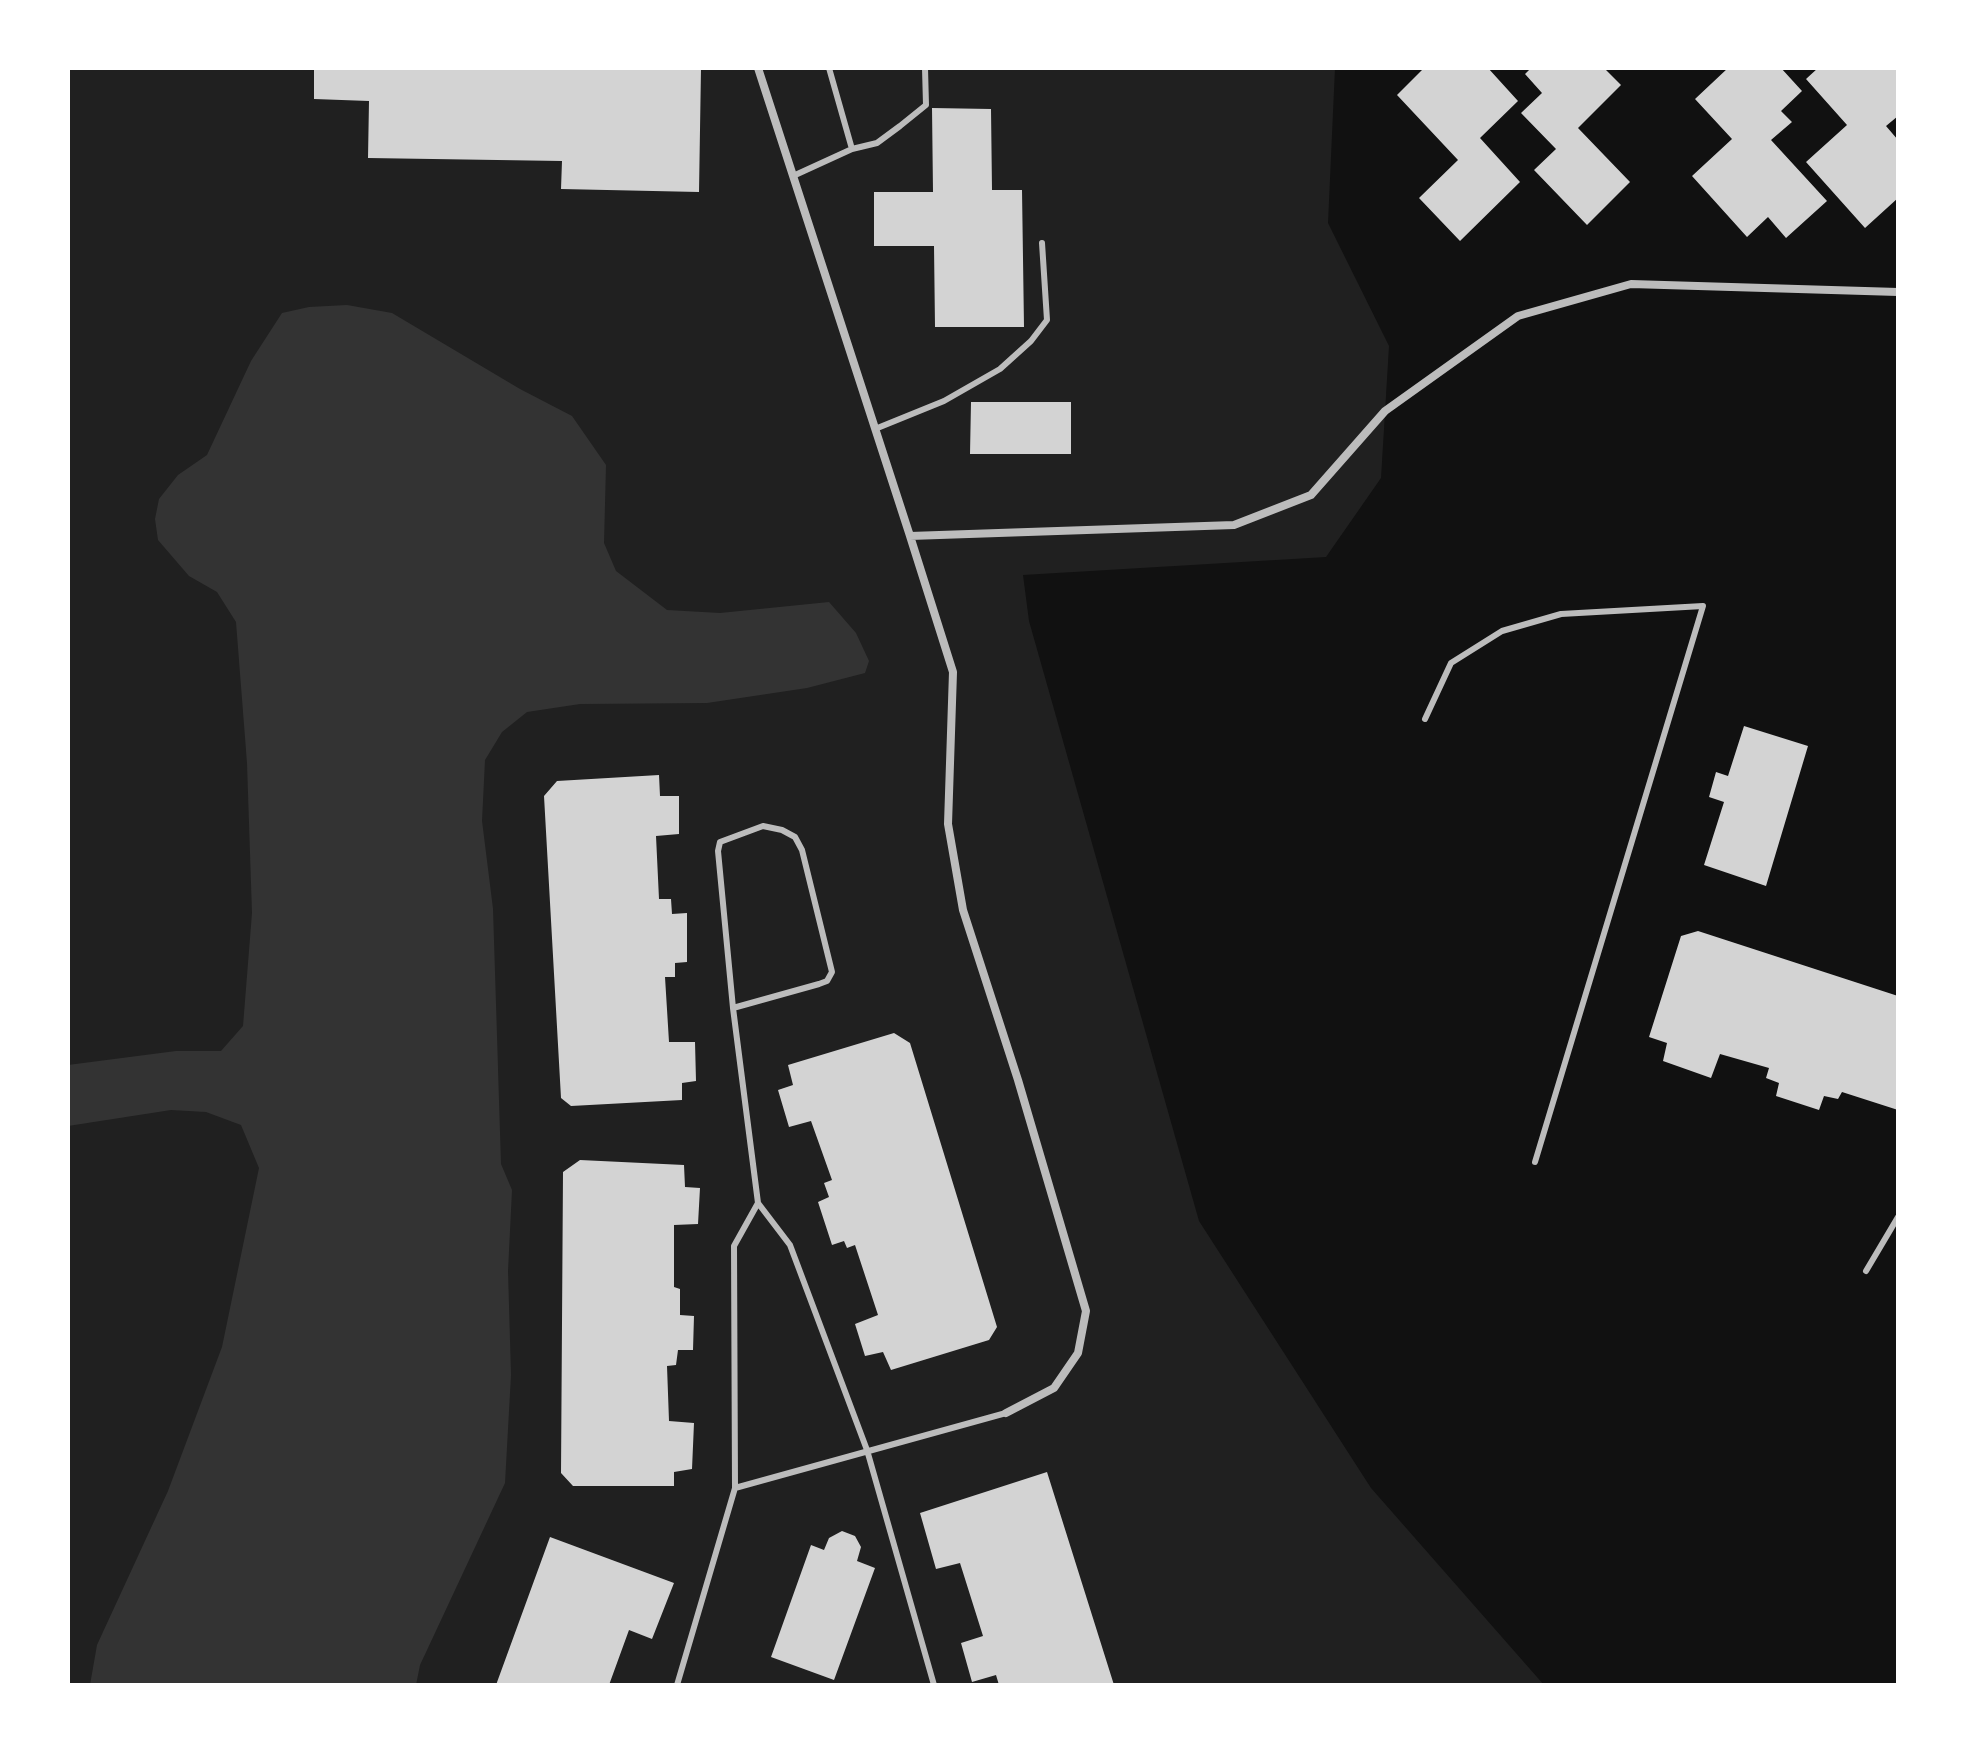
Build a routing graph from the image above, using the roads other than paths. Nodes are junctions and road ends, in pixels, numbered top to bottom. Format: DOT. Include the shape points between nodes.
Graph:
graph roads {
  1 [pos="758,68"];
  2 [pos="829,68"];
  3 [pos="925,68"];
  4 [pos="852,149"];
  5 [pos="793,176"];
  6 [pos="1042,243"];
  7 [pos="1898,292"];
  8 [pos="875,429"];
  9 [pos="910,536"];
  10 [pos="1425,719"];
  11 [pos="733,1008"];
  12 [pos="1535,1162"];
  13 [pos="758,1203"];
  14 [pos="1898,1217"];
  15 [pos="1866,1271"];
  16 [pos="1006,1413"];
  17 [pos="867,1450"];
  18 [pos="735,1488"];
  19 [pos="677,1685"];
  20 [pos="934,1685"];
  1 -- 5 [label="street"];
  2 -- 4 [label="lane"];
  3 -- 4 [label="lane" via="926,105 877,143"];
  4 -- 5 [label="lane"];
  5 -- 8 [label="street"];
  6 -- 8 [label="lane" via="1047,320 1031,341 1000,369 944,401"];
  7 -- 9 [label="street" via="1631,284 1518,316 1385,411 1311,495 1234,525"];
  8 -- 9 [label="street"];
  9 -- 16 [label="street" via="953,672 948,824 963,910 1086,1311 1078,1353 1054,1388"];
  10 -- 12 [label="lane" via="1451,663 1502,631 1561,614 1703,606"];
  11 -- 11 [label="lane" via="720,842 763,826 782,830 795,837 802,850 832,972 819,984"];
  11 -- 13 [label="lane"];
  13 -- 17 [label="lane" via="790,1245"];
  13 -- 18 [label="lane" via="734,1246"];
  14 -- 15 [label="lane"];
  16 -- 17 [label="lane"];
  17 -- 18 [label="lane"];
  17 -- 20 [label="lane"];
  18 -- 19 [label="lane"];
}
